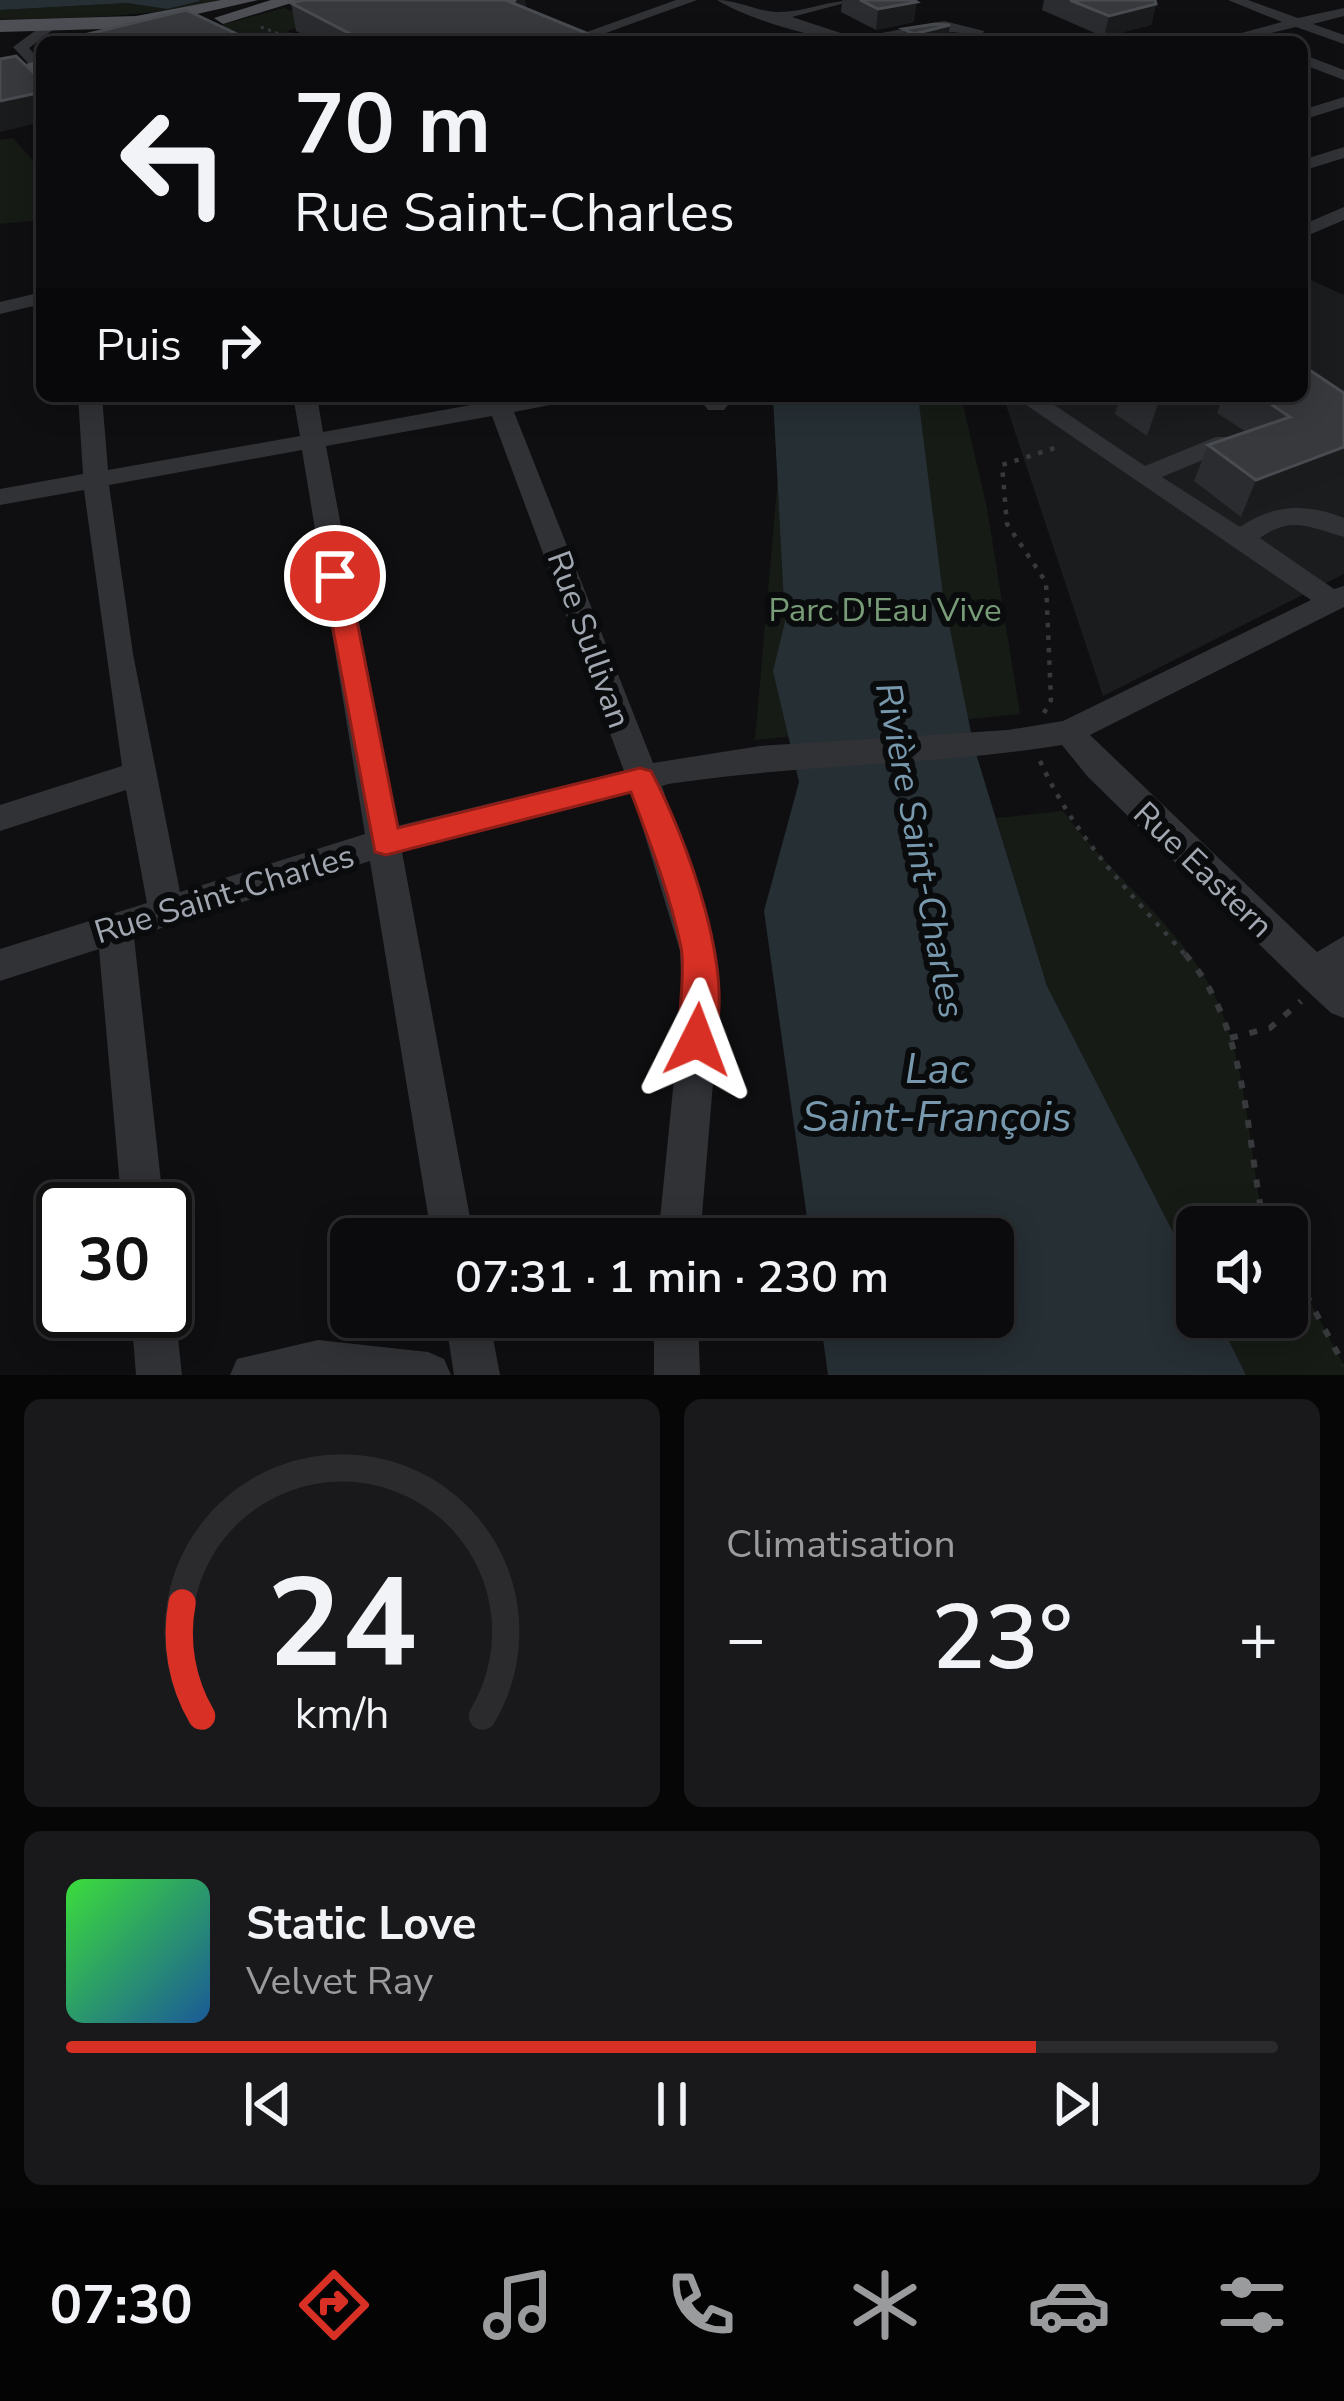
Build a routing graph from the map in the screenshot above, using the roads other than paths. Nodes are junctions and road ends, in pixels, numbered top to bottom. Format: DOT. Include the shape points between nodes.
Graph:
graph roads {
  1 [pos="249,0"];
  2 [pos="292,0"];
  3 [pos="849,0"];
  4 [pos="1235,0"];
  5 [pos="700,3"];
  6 [pos="1344,12"];
  7 [pos="772,17"];
  8 [pos="1299,24"];
  9 [pos="0,26"];
  10 [pos="50,34"];
  11 [pos="802,34"];
  12 [pos="541,35"];
  13 [pos="165,36"];
  14 [pos="544,36"];
  15 [pos="583,36"];
  16 [pos="888,36"];
  17 [pos="976,36"];
  18 [pos="1243,36"];
  19 [pos="1267,36"];
  20 [pos="36,40"];
  21 [pos="1344,40"];
  22 [pos="36,61"];
  23 [pos="1308,61"];
  24 [pos="36,65"];
  25 [pos="1326,68"];
  26 [pos="1308,74"];
  27 [pos="1344,75"];
  28 [pos="0,76"];
  29 [pos="1344,102"];
  30 [pos="1308,113"];
  31 [pos="1344,152"];
  32 [pos="1308,164"];
  33 [pos="1308,212"];
  34 [pos="1338,219"];
  35 [pos="1308,230"];
  36 [pos="36,299"];
  37 [pos="0,308"];
  38 [pos="90,402"];
  39 [pos="306,402"];
  40 [pos="499,402"];
  41 [pos="1033,402"];
  42 [pos="310,442"];
  43 [pos="1225,442"];
  44 [pos="1143,476"];
  45 [pos="94,482"];
  46 [pos="0,497"];
  47 [pos="1344,529"];
  48 [pos="1243,538"];
  49 [pos="1338,598"];
  50 [pos="1069,732"];
  51 [pos="139,773"];
  52 [pos="640,779"];
  53 [pos="0,818"];
  54 [pos="386,843"];
  55 [pos="166,910"];
  56 [pos="115,927"];
  57 [pos="1329,963"];
  58 [pos="0,965"];
  59 [pos="1344,1001"];
  60 [pos="140,1182"];
  61 [pos="449,1218"];
  62 [pos="682,1218"];
  63 [pos="156,1338"];
  64 [pos="471,1338"];
  65 [pos="676,1338"];
  66 [pos="159,1375"];
  67 [pos="254,1375"];
  68 [pos="428,1375"];
  69 [pos="477,1375"];
  70 [pos="677,1375"];
  1 -- 10 [label="main road"];
  2 -- 13 [label="main road"];
  3 -- 7 [label="street"];
  4 -- 8 [label="street"];
  5 -- 7 [label="street"];
  5 -- 11 [label="street"];
  5 -- 15 [label="street"];
  6 -- 8 [label="street"];
  7 -- 11 [label="street"];
  8 -- 18 [label="street"];
  8 -- 19 [label="street"];
  8 -- 21 [label="street"];
  9 -- 10 [label="main road"];
  12 -- 14 [label="street"];
  16 -- 17 [label="street" via="953,25 971,27"];
  20 -- 22 [label="street" via="20,47"];
  23 -- 25 [label="street"];
  24 -- 28 [label="main road"];
  25 -- 26 [label="street"];
  25 -- 27 [label="street"];
  29 -- 30 [label="street"];
  31 -- 32 [label="street"];
  33 -- 34 [label="street"];
  34 -- 35 [label="street"];
  36 -- 37 [label="street"];
  38 -- 45 [label="street"];
  39 -- 42 [label="street"];
  40 -- 42 [label="street"];
  40 -- 52 [label="street, Rue Sullivan"];
  41 -- 44 [label="street"];
  42 -- 45 [label="street"];
  42 -- 54 [label="street"];
  43 -- 44 [label="street"];
  44 -- 48 [label="street"];
  45 -- 46 [label="street"];
  45 -- 51 [label="street"];
  47 -- 48 [label="street" via="1280,514"];
  48 -- 49 [label="street"];
  49 -- 50 [label="street, Rue Saint-Charles"];
  50 -- 52 [label="street, Rue Saint-Charles" via="760,758"];
  50 -- 57 [label="street, Rue Eastern" via="1099,768"];
  51 -- 53 [label="street"];
  51 -- 55 [label="street"];
  52 -- 54 [label="street, Rue Saint-Charles"];
  52 -- 62 [label="street, Rue Sullivan" via="698,951"];
  54 -- 55 [label="street, Rue Saint-Charles"];
  54 -- 61 [label="street"];
  55 -- 56 [label="street, Rue Saint-Charles"];
  56 -- 58 [label="street, Rue Saint-Charles"];
  56 -- 60 [label="street"];
  57 -- 59 [label="street, Rue Eastern"];
  63 -- 66 [label="street"];
  64 -- 69 [label="street"];
  65 -- 70 [label="street"];
  67 -- 68 [label="street" via="318,1364"];
}
